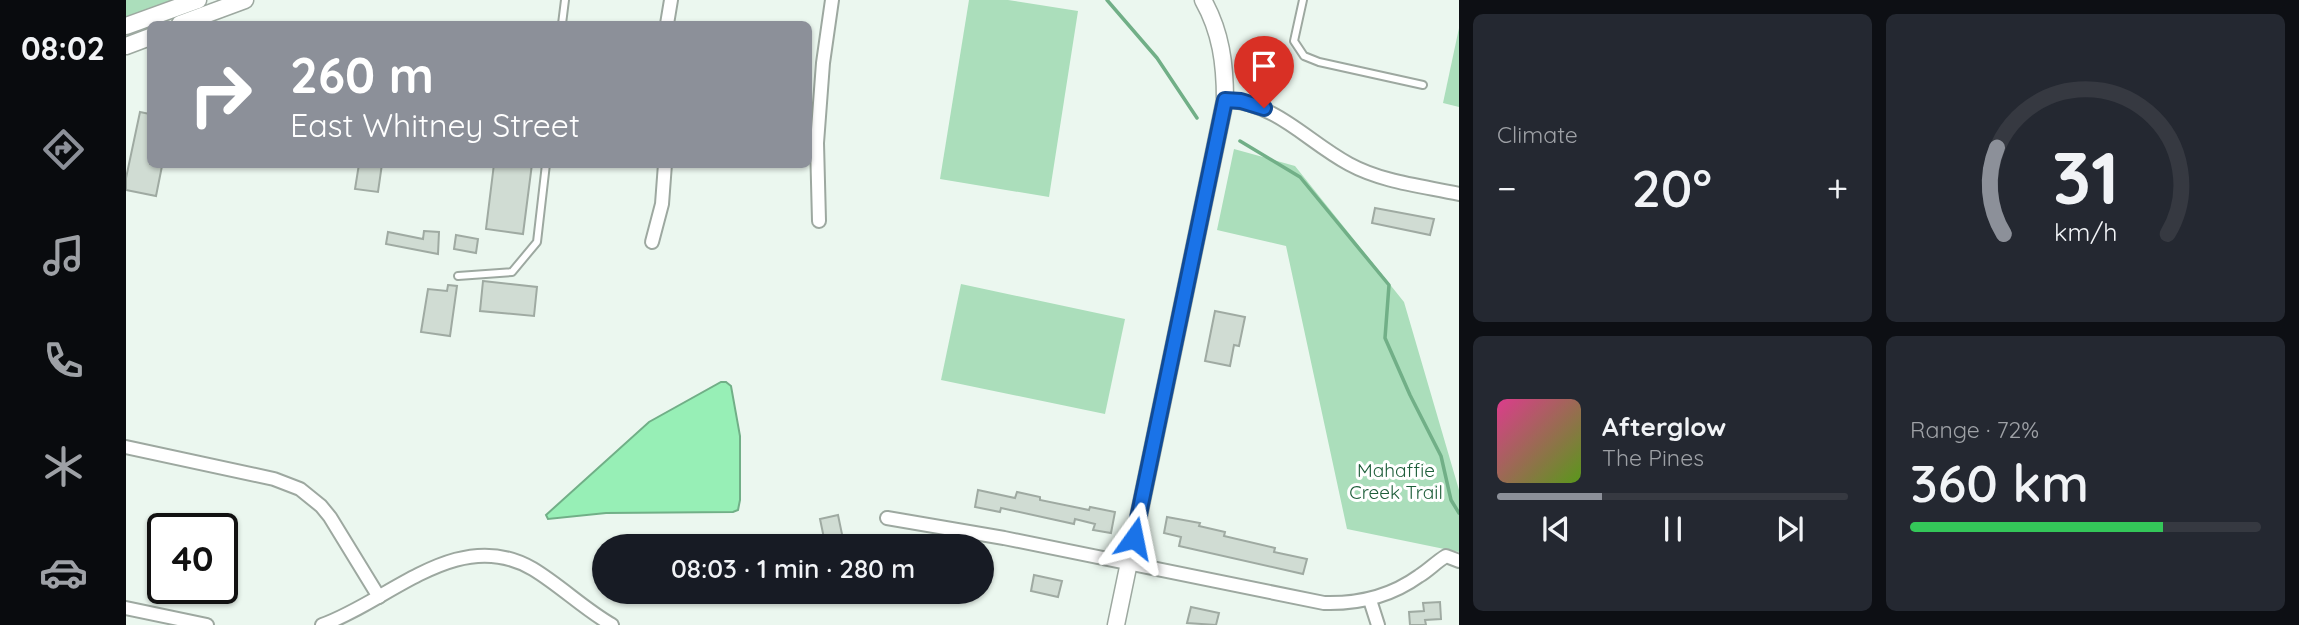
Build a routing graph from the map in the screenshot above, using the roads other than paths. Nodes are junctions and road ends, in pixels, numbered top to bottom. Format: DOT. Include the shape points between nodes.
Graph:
graph roads {
  1 [pos="198,0"];
  2 [pos="245,0"];
  3 [pos="565,0"];
  4 [pos="671,0"];
  5 [pos="832,0"];
  6 [pos="1203,0"];
  7 [pos="1303,0"];
  8 [pos="188,21"];
  9 [pos="562,21"];
  10 [pos="668,21"];
  11 [pos="126,26"];
  12 [pos="147,38"];
  13 [pos="126,46"];
  14 [pos="1423,85"];
  15 [pos="1225,100"];
  16 [pos="546,168"];
  17 [pos="665,168"];
  18 [pos="1459,194"];
  19 [pos="819,221"];
  20 [pos="652,242"];
  21 [pos="458,276"];
  22 [pos="126,447"];
  23 [pos="887,518"];
  24 [pos="1459,561"];
  25 [pos="1129,565"];
  26 [pos="379,597"];
  27 [pos="1370,600"];
  28 [pos="126,608"];
  29 [pos="207,625"];
  30 [pos="322,625"];
  31 [pos="612,625"];
  32 [pos="1116,625"];
  33 [pos="1378,625"];
  1 -- 11 [label="street"];
  2 -- 8 [label="street"];
  3 -- 9 [label="lane"];
  4 -- 10 [label="street"];
  5 -- 19 [label="street" via="817,144"];
  6 -- 15 [label="street" via="1223,54"];
  7 -- 14 [label="lane" via="1294,41 1304,56"];
  12 -- 13 [label="street"];
  15 -- 18 [label="street" via="1264,108 1366,172"];
  15 -- 25 [label="street"];
  16 -- 21 [label="lane" via="537,242 512,272"];
  17 -- 20 [label="street"];
  22 -- 26 [label="street" via="274,479 300,489 330,517"];
  23 -- 25 [label="street"];
  24 -- 27 [label="street" via="1446,556 1398,589"];
  25 -- 27 [label="street" via="1312,602"];
  25 -- 32 [label="street"];
  26 -- 30 [label="street"];
  26 -- 31 [label="street" via="435,566 459,558 498,557 532,568"];
  27 -- 33 [label="street"];
  28 -- 29 [label="street"];
}
